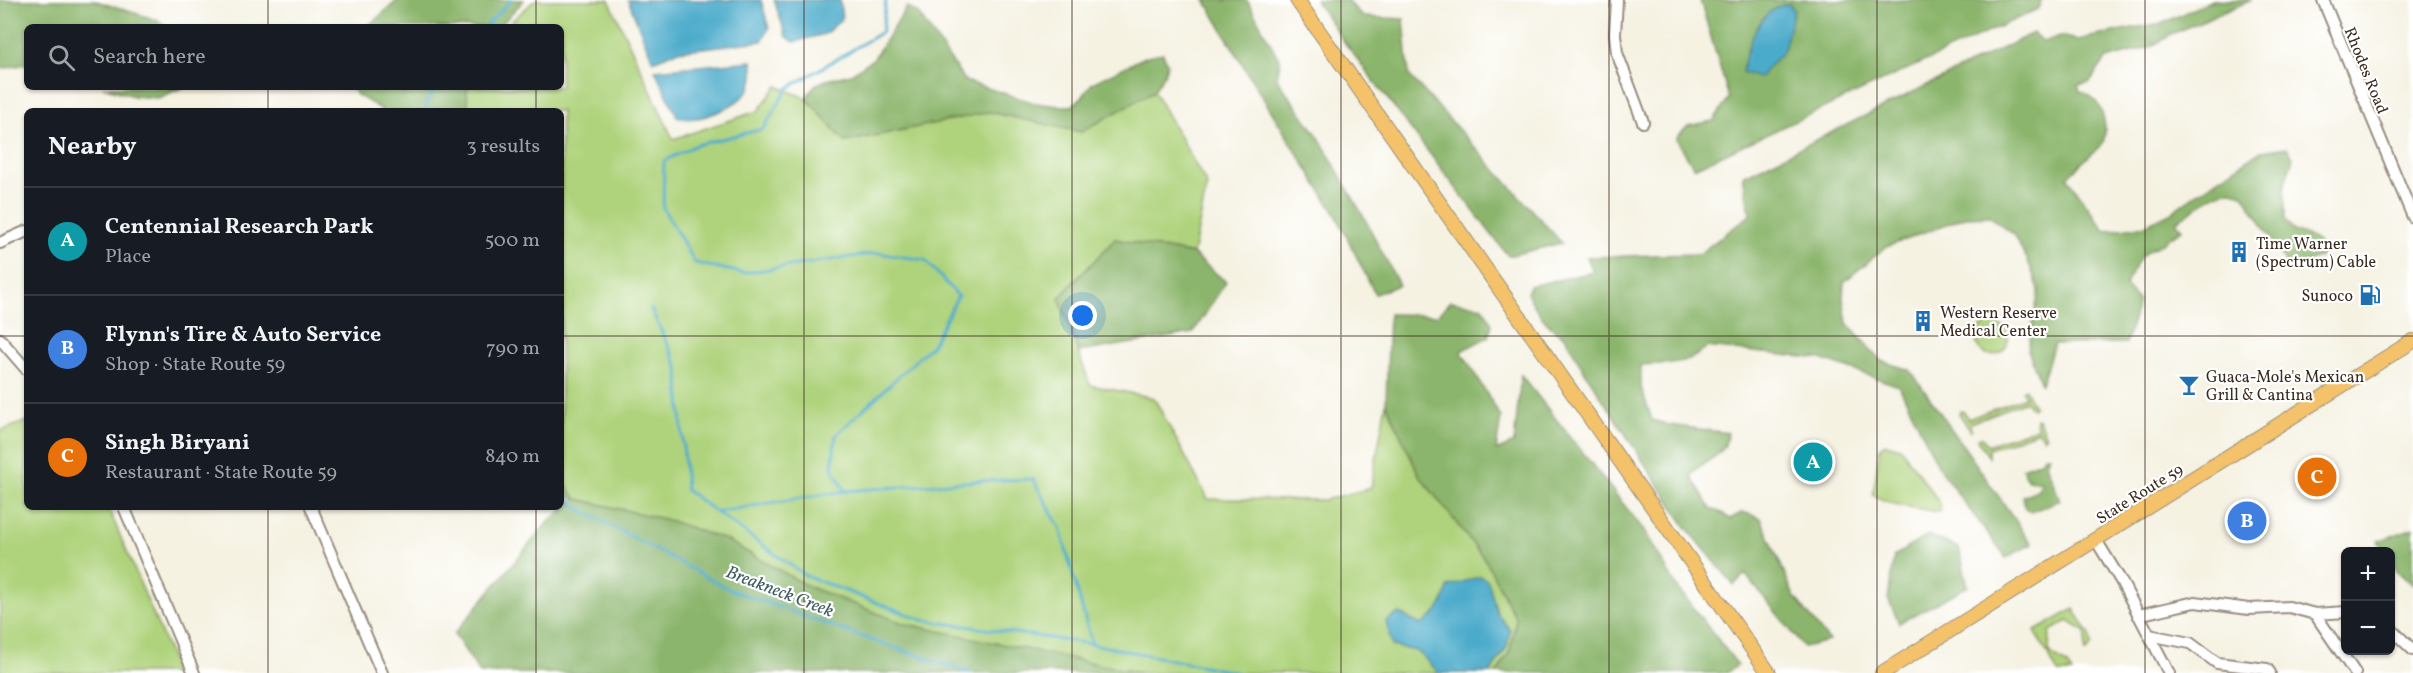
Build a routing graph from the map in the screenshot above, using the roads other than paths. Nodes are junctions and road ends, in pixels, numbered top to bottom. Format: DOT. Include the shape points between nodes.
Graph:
graph roads {
  1 [pos="1297,0"];
  2 [pos="1617,0"];
  3 [pos="2323,0"];
  4 [pos="1644,122"];
  5 [pos="2413,217"];
  6 [pos="24,232"];
  7 [pos="0,243"];
  8 [pos="0,339"];
  9 [pos="2413,341"];
  10 [pos="24,367"];
  11 [pos="125,510"];
  12 [pos="312,510"];
  13 [pos="2096,540"];
  14 [pos="2341,612"];
  15 [pos="2315,614"];
  16 [pos="2138,615"];
  17 [pos="2395,632"];
  18 [pos="2149,635"];
  19 [pos="2413,650"];
  20 [pos="194,673"];
  21 [pos="382,673"];
  22 [pos="1769,673"];
  23 [pos="1882,673"];
  24 [pos="2169,673"];
  25 [pos="2270,673"];
  26 [pos="2355,673"];
  1 -- 22 [label="main road"];
  2 -- 4 [label="street" via="1617,53"];
  3 -- 5 [label="street, Rhodes Road"];
  6 -- 7 [label="street"];
  8 -- 10 [label="street"];
  9 -- 13 [label="main road, State Route 59"];
  11 -- 20 [label="street"];
  12 -- 21 [label="street"];
  13 -- 16 [label="street"];
  13 -- 23 [label="main road, State Route 59"];
  14 -- 15 [label="street"];
  15 -- 16 [label="street" via="2289,607 2249,609 2195,602"];
  15 -- 26 [label="street"];
  16 -- 18 [label="street"];
  17 -- 19 [label="street"];
  18 -- 24 [label="street"];
  18 -- 25 [label="street" via="2190,643 2217,663 2267,669"];
}
